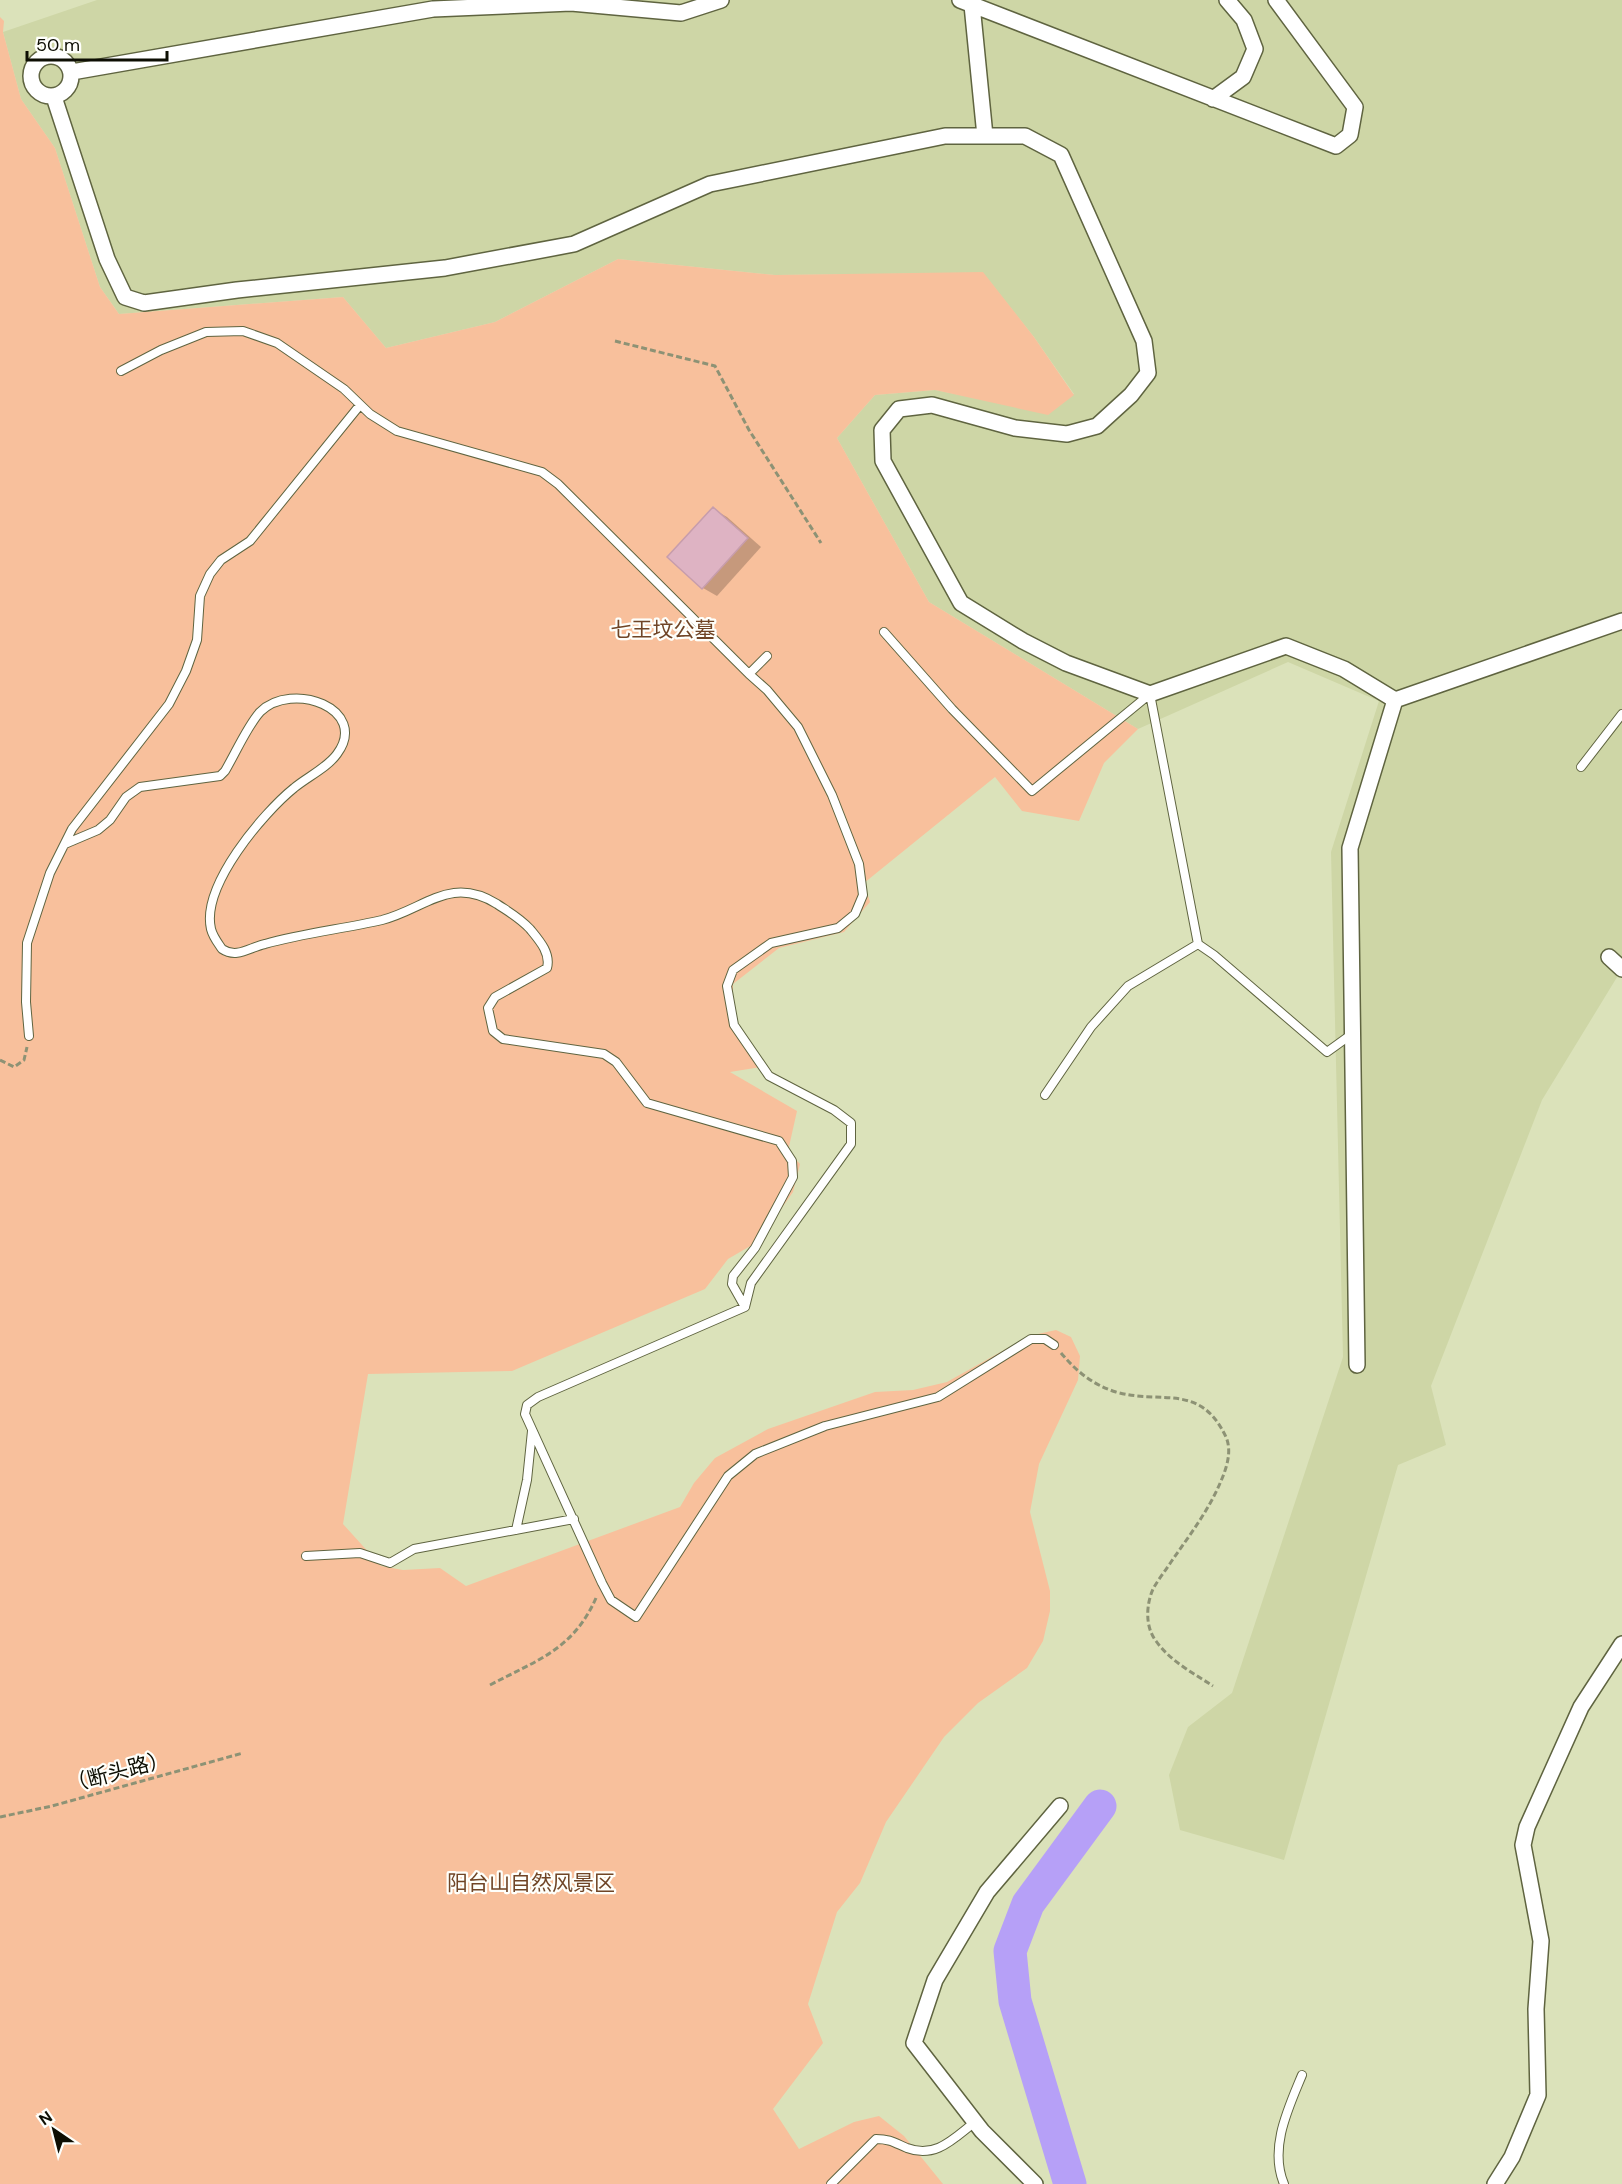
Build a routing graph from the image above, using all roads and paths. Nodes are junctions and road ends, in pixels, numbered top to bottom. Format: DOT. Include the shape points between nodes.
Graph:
graph roads {
  1 [pos="721,0"];
  2 [pos="1227,0"];
  3 [pos="1275,0"];
  4 [pos="966,2"];
  5 [pos="72,72"];
  6 [pos="54,97"];
  7 [pos="1213,99"];
  8 [pos="985,136"];
  9 [pos="615,341"];
  10 [pos="121,371"];
  11 [pos="360,405"];
  12 [pos="821,543"];
  13 [pos="1622,621"];
  14 [pos="884,632"];
  15 [pos="767,656"];
  16 [pos="749,674"];
  17 [pos="1150,694"];
  18 [pos="1395,700"];
  19 [pos="1622,714"];
  20 [pos="1581,767"];
  21 [pos="64,844"];
  22 [pos="1198,944"];
  23 [pos="1609,957"];
  24 [pos="1622,969"];
  25 [pos="1352,1034"];
  26 [pos="29,1036"];
  27 [pos="0,1059"];
  28 [pos="1045,1095"];
  29 [pos="745,1307"];
  30 [pos="1054,1345"];
  31 [pos="1357,1365"];
  32 [pos="532,1429"];
  33 [pos="574,1519"];
  34 [pos="516,1530"];
  35 [pos="306,1556"];
  36 [pos="602,1583"];
  37 [pos="1622,1644"];
  38 [pos="490,1685"];
  39 [pos="1213,1686"];
  40 [pos="243,1753"];
  41 [pos="1060,1806"];
  42 [pos="0,1817"];
  43 [pos="1302,2075"];
  44 [pos="975,2122"];
  45 [pos="831,2184"];
  46 [pos="1035,2184"];
  47 [pos="1284,2184"];
  48 [pos="1495,2184"];
  1 -- 5 [label="street" via="681,13 571,3 434,9"];
  2 -- 7 [label="street" via="1244,20 1256,49 1243,77"];
  3 -- 7 [label="street" via="1355,107 1350,135 1336,146"];
  4 -- 7 [label="street"];
  4 -- 8 [label="street"];
  5 -- 6 [label="street" via="66,91"];
  5 -- 6 [label="street" via="64,60 52,56 34,65 33,85 41,94"];
  6 -- 8 [label="street" via="106,259 125,297 144,303 445,268 574,244 710,184 945,136"];
  8 -- 17 [label="street" via="1026,136 1061,155 1144,341 1148,373 1131,395 1097,426 1067,434 1015,428 932,405 899,409 882,430 883,461 961,603 1066,663"];
  9 -- 12 [label="path" via="715,366 749,430"];
  10 -- 11 [label="lane" via="206,332 243,331 277,343 344,389"];
  11 -- 16 [label="lane" via="397,431 542,472"];
  11 -- 21 [label="lane" via="250,541 221,560 210,574 200,596 197,640 169,704"];
  13 -- 18 [label="street"];
  14 -- 17 [label="lane" via="1032,791"];
  15 -- 16 [label="lane"];
  16 -- 29 [label="lane" via="798,727 832,795 855,854 863,895 855,914 838,928 771,942 733,970 727,986 734,1025 769,1076 851,1123 851,1144 751,1283"];
  17 -- 18 [label="street" via="1286,646 1344,669"];
  17 -- 22 [label="lane"];
  18 -- 25 [label="street" via="1350,848"];
  19 -- 20 [label="lane"];
  21 -- 26 [label="lane" via="50,873 27,944"];
  21 -- 29 [label="lane" via="98,830 126,797 140,787 220,776 260,712 275,703 301,697 334,709 343,729 343,741 336,755 266,812 221,878 211,929 222,949 237,954 265,944 385,919 443,894 482,895 520,918 544,948 549,961 547,968 495,997 488,1008 493,1031 503,1039 604,1054 616,1062 647,1103 779,1141 792,1161 793,1177 755,1248 733,1276 732,1284"];
  22 -- 25 [label="lane" via="1328,1052"];
  22 -- 28 [label="lane" via="1128,986 1091,1027"];
  23 -- 24 [label="street"];
  25 -- 31 [label="street"];
  26 -- 27 [label="path" via="24,1060 15,1066"];
  29 -- 32 [label="lane" via="538,1397 527,1405 525,1414"];
  30 -- 36 [label="lane" via="1045,1339 1031,1339 938,1397 825,1426 755,1454 728,1476 636,1617 611,1600"];
  30 -- 39 [label="path" via="1074,1370 1099,1386 1118,1393 1181,1398 1207,1408 1227,1440 1228,1464 1217,1492 1153,1589 1148,1608 1148,1626 1156,1641 1185,1668"];
  32 -- 33 [label="lane"];
  32 -- 34 [label="lane" via="527,1480"];
  33 -- 34 [label="lane"];
  33 -- 36 [label="lane"];
  34 -- 35 [label="lane" via="414,1549 390,1563 360,1553"];
  36 -- 38 [label="path" via="588,1617 572,1638"];
  37 -- 48 [label="street" via="1581,1707 1527,1827 1523,1845 1541,1941 1536,2009 1538,2095 1512,2157"];
  40 -- 42 [label="path, （断头路）"];
  41 -- 44 [label="street" via="987,1892 935,1980 914,2043"];
  43 -- 47 [label="lane" via="1280,2136 1279,2173"];
  44 -- 45 [label="lane" via="943,2147 928,2153 892,2139 876,2139"];
  44 -- 46 [label="street"];
}
